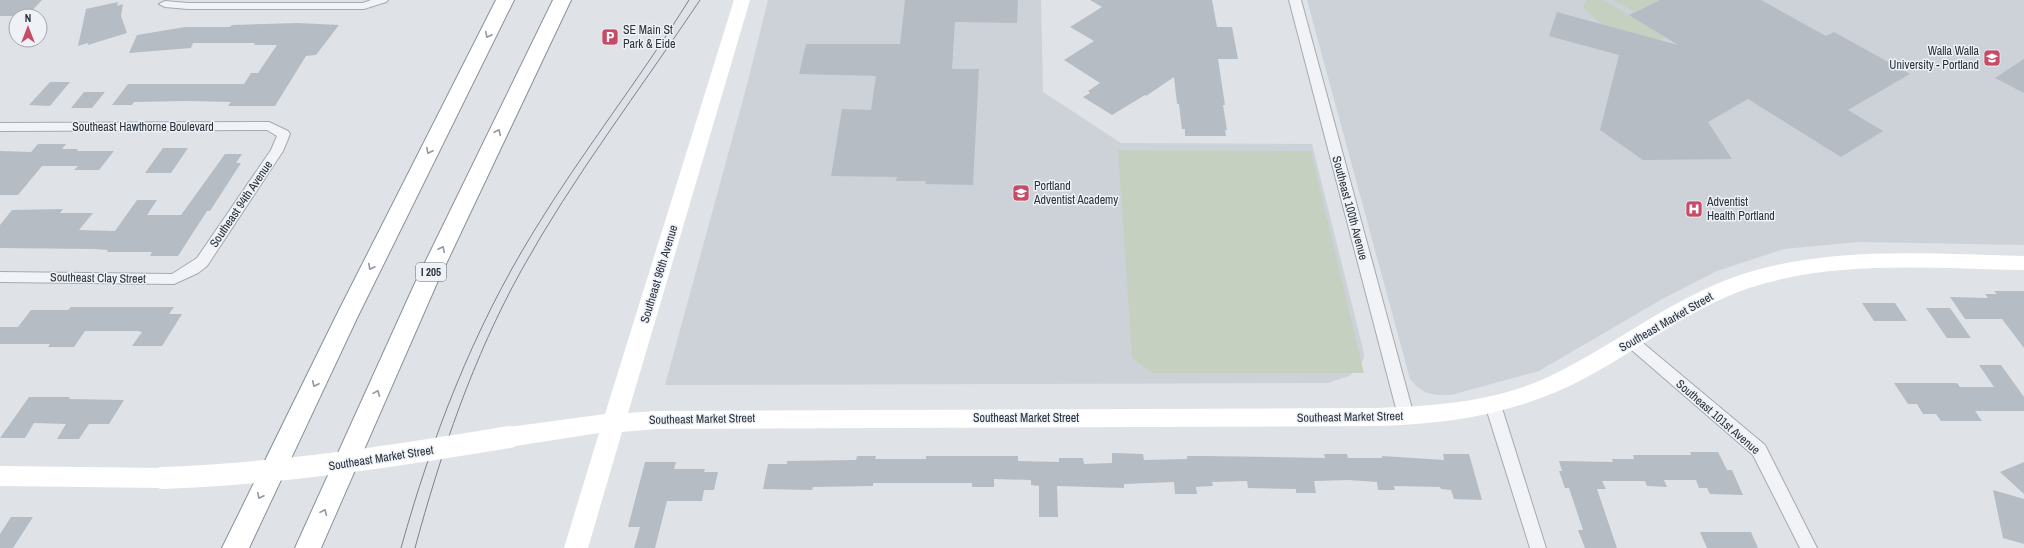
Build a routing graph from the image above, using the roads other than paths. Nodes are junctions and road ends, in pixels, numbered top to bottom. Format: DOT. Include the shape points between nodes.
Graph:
graph roads {
  1 [pos="382,0"];
  2 [pos="505,0"];
  3 [pos="562,0"];
  4 [pos="742,0"];
  5 [pos="1295,0"];
  6 [pos="166,2"];
  7 [pos="0,127"];
  8 [pos="284,134"];
  9 [pos="2024,263"];
  10 [pos="193,269"];
  11 [pos="0,277"];
  12 [pos="1632,342"];
  13 [pos="1493,405"];
  14 [pos="1406,416"];
  15 [pos="613,422"];
  16 [pos="0,476"];
  17 [pos="235,548"];
  18 [pos="308,548"];
  19 [pos="576,548"];
  20 [pos="1538,548"];
  21 [pos="1809,548"];
  1 -- 6 [label="street" via="371,5 348,6 188,6"];
  2 -- 17 [label="highway, one-way" via="347,316"];
  18 -- 3 [label="highway, I 205, one-way" via="426,282"];
  4 -- 15 [label="street, Southeast 96th Avenue"];
  5 -- 14 [label="street, Southeast 100th Avenue"];
  7 -- 8 [label="street, Southeast Hawthorne Boulevard" via="269,126"];
  8 -- 10 [label="street, Southeast 94th Avenue" via="277,151 202,262"];
  9 -- 12 [label="street, Southeast Market Street" via="1852,262 1814,265 1778,272 1742,282 1696,303"];
  10 -- 11 [label="street, Southeast Clay Street" via="174,279"];
  12 -- 13 [label="street, Southeast Market Street" via="1554,384"];
  12 -- 21 [label="street, Southeast 101st Avenue" via="1759,450"];
  13 -- 14 [label="street, Southeast Market Street" via="1438,415"];
  13 -- 20 [label="street"];
  14 -- 15 [label="street, Southeast Market Street" via="736,419"];
  15 -- 16 [label="street, Southeast Market Street, bridge" via="301,469 228,476"];
  15 -- 19 [label="street, Southeast 96th Avenue"];
}
